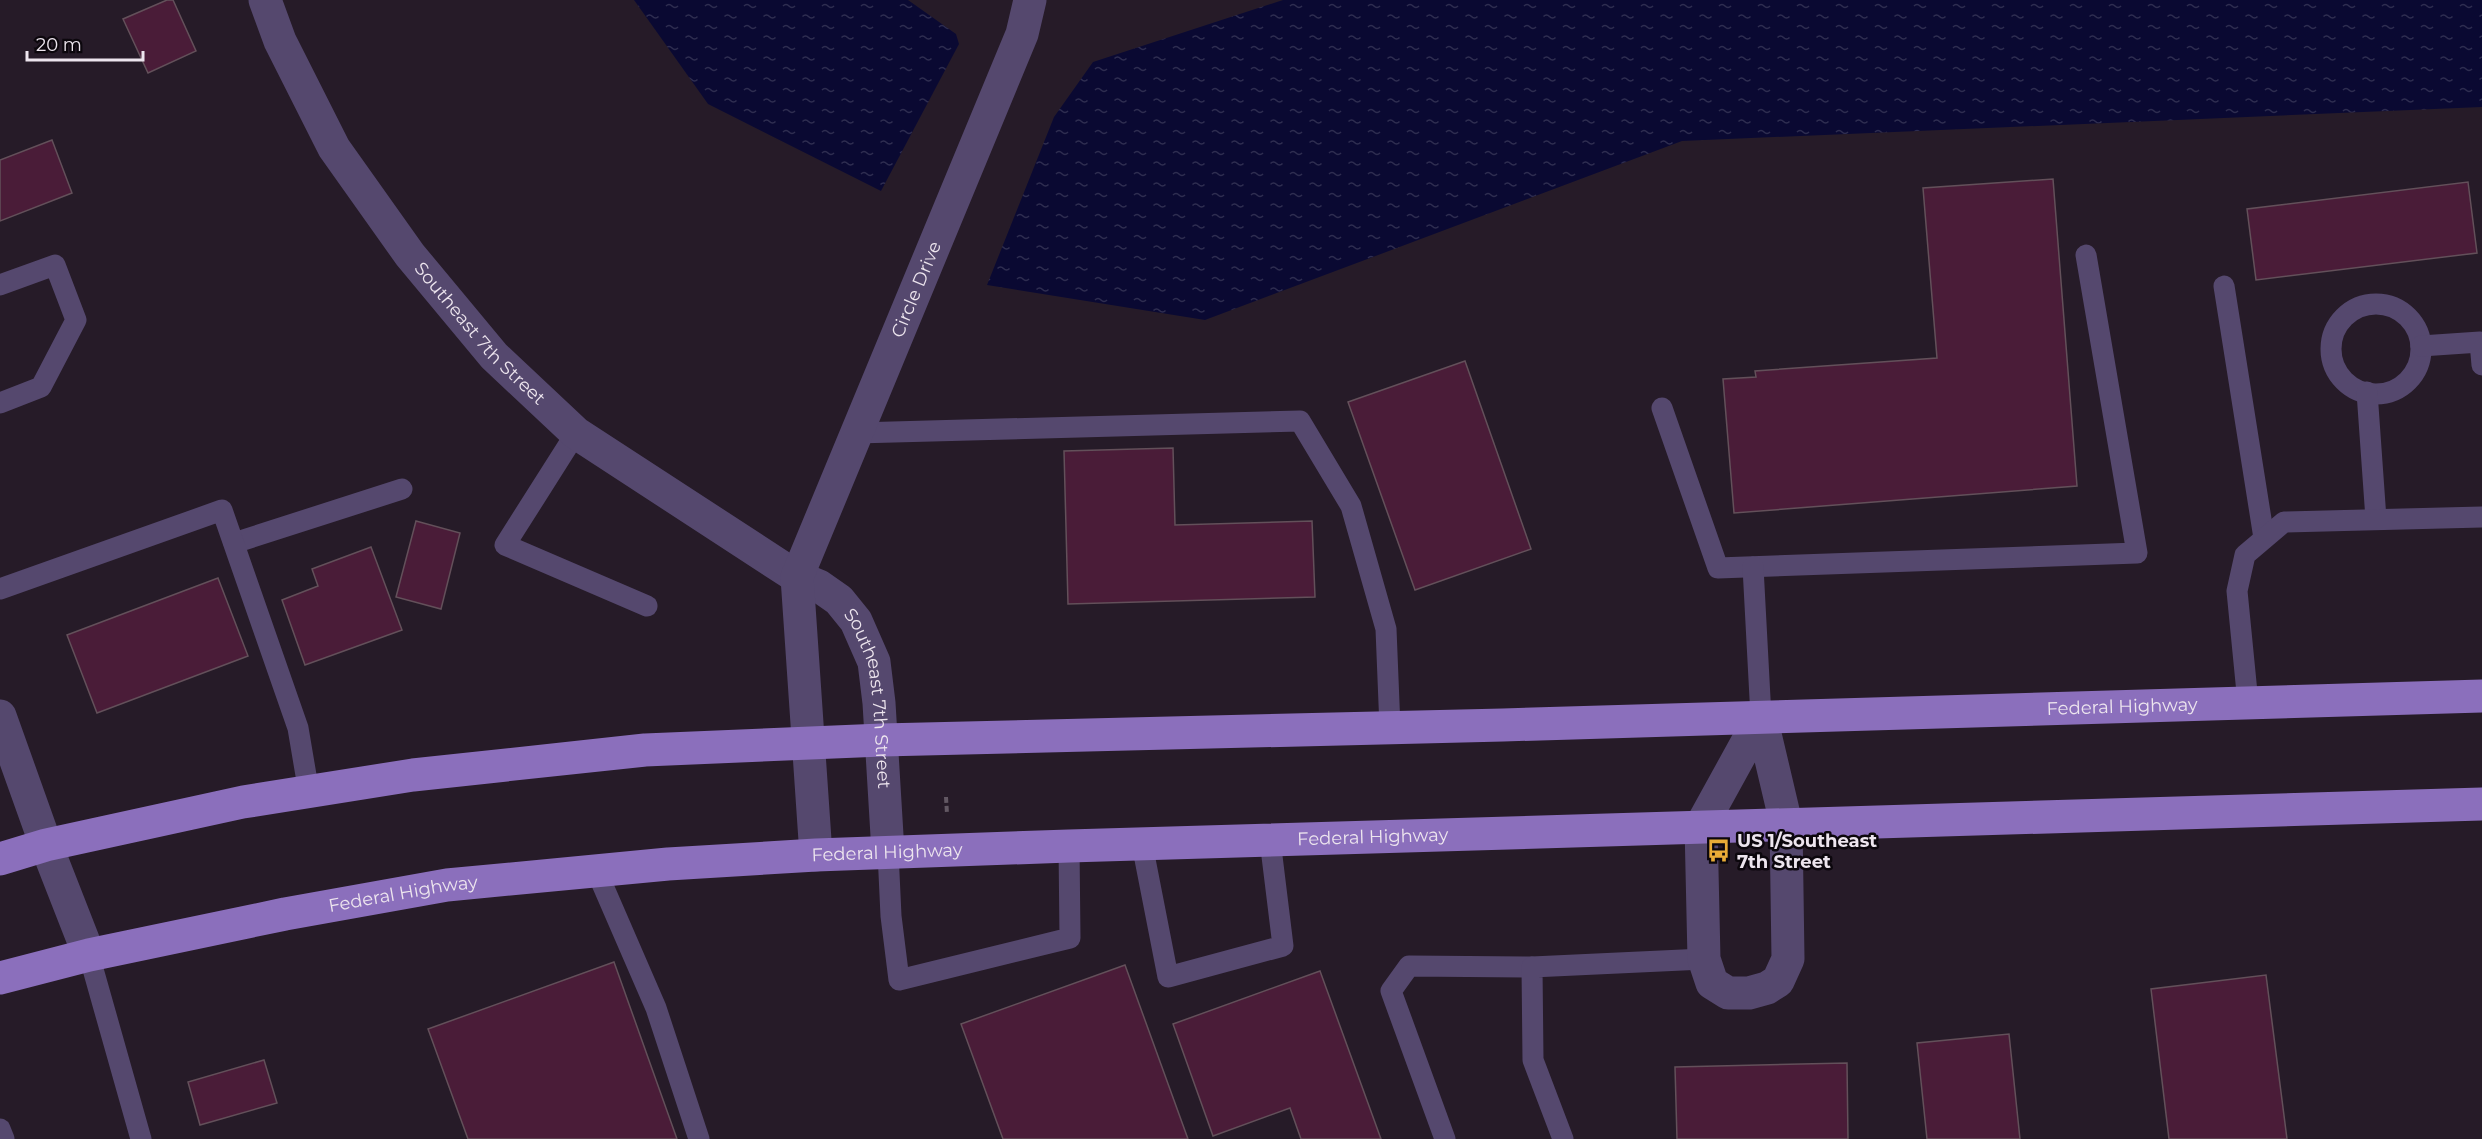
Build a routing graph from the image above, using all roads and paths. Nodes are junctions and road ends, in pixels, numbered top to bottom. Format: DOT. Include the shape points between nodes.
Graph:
graph roads {
  1 [pos="265,0"];
  2 [pos="1030,0"];
  3 [pos="2086,255"];
  4 [pos="0,285"];
  5 [pos="2224,286"];
  6 [pos="2421,346"];
  7 [pos="2482,365"];
  8 [pos="2367,392"];
  9 [pos="0,403"];
  10 [pos="1662,408"];
  11 [pos="576,433"];
  12 [pos="856,433"];
  13 [pos="402,489"];
  14 [pos="2482,517"];
  15 [pos="2376,519"];
  16 [pos="2265,538"];
  17 [pos="234,543"];
  18 [pos="1753,567"];
  19 [pos="796,577"];
  20 [pos="0,589"];
  21 [pos="647,606"];
  22 [pos="2482,696"];
  23 [pos="2248,703"];
  24 [pos="0,716"];
  25 [pos="1761,717"];
  26 [pos="1390,728"];
  27 [pos="882,740"];
  28 [pos="807,743"];
  29 [pos="309,793"];
  30 [pos="946,797"];
  31 [pos="2482,804"];
  32 [pos="947,819"];
  33 [pos="1786,824"];
  34 [pos="1701,826"];
  35 [pos="1270,840"];
  36 [pos="1142,844"];
  37 [pos="46,845"];
  38 [pos="1069,846"];
  39 [pos="888,852"];
  40 [pos="816,855"];
  41 [pos="0,859"];
  42 [pos="597,872"];
  43 [pos="89,955"];
  44 [pos="1704,959"];
  45 [pos="1532,967"];
  46 [pos="0,978"];
  47 [pos="0,1129"];
  48 [pos="4,1139"];
  49 [pos="141,1139"];
  50 [pos="699,1139"];
  51 [pos="1445,1139"];
  52 [pos="1563,1139"];
  1 -- 11 [label="street, Southeast 7th Street" via="280,40 334,148 410,255 494,356"];
  2 -- 12 [label="street, Circle Drive" via="1022,34"];
  3 -- 18 [label="lane" via="2137,553"];
  4 -- 9 [label="lane" via="55,265 76,320 41,387"];
  5 -- 16 [label="lane"];
  6 -- 7 [label="lane" via="2480,342"];
  6 -- 8 [label="lane" via="2419,366 2403,387 2379,396"];
  6 -- 8 [label="lane" via="2409,317 2386,304 2361,305 2339,321 2330,345 2335,371 2353,389"];
  8 -- 15 [label="lane"];
  10 -- 18 [label="lane" via="1718,568"];
  11 -- 19 [label="street, Southeast 7th Street"];
  11 -- 21 [label="lane" via="505,545"];
  12 -- 19 [label="street, Circle Drive"];
  12 -- 26 [label="lane" via="1300,421 1351,506 1386,629"];
  13 -- 17 [label="lane"];
  14 -- 15 [label="lane"];
  15 -- 16 [label="lane" via="2284,522"];
  16 -- 23 [label="lane" via="2245,555 2237,591"];
  17 -- 20 [label="lane" via="222,510"];
  17 -- 29 [label="lane" via="298,728"];
  18 -- 25 [label="lane"];
  19 -- 27 [label="street, Southeast 7th Street" via="839,600 856,621 874,662"];
  19 -- 28 [label="street"];
  22 -- 23 [label="main road, Federal Highway"];
  23 -- 25 [label="main road, Federal Highway"];
  24 -- 37 [label="street"];
  25 -- 26 [label="main road, Federal Highway"];
  25 -- 33 [label="street"];
  25 -- 34 [label="street"];
  26 -- 27 [label="main road, Federal Highway"];
  27 -- 28 [label="main road, Federal Highway"];
  27 -- 39 [label="street, Southeast 7th Street"];
  28 -- 29 [label="main road, Federal Highway" via="645,750 414,775"];
  28 -- 40 [label="street"];
  29 -- 37 [label="main road, Federal Highway" via="243,802"];
  30 -- 32 [label="path"];
  31 -- 33 [label="main road, Federal Highway"];
  33 -- 34 [label="main road, Federal Highway"];
  33 -- 44 [label="street" via="1788,959 1778,981 1749,993 1728,993 1712,983"];
  34 -- 35 [label="main road, Federal Highway"];
  34 -- 44 [label="street"];
  35 -- 36 [label="main road, Federal Highway"];
  35 -- 36 [label="lane" via="1283,946 1168,977"];
  36 -- 38 [label="main road, Federal Highway"];
  37 -- 41 [label="main road, Federal Highway"];
  37 -- 43 [label="street"];
  38 -- 39 [label="main road, Federal Highway"];
  38 -- 39 [label="lane" via="1070,938 899,980"];
  39 -- 40 [label="main road, Federal Highway"];
  40 -- 42 [label="main road, Federal Highway"];
  42 -- 43 [label="main road, Federal Highway" via="447,885"];
  42 -- 50 [label="lane" via="656,1008"];
  43 -- 46 [label="main road, Federal Highway"];
  43 -- 49 [label="lane"];
  44 -- 45 [label="lane"];
  45 -- 51 [label="lane" via="1408,966 1391,991"];
  45 -- 52 [label="lane" via="1533,1060"];
  47 -- 48 [label="lane"];
}
